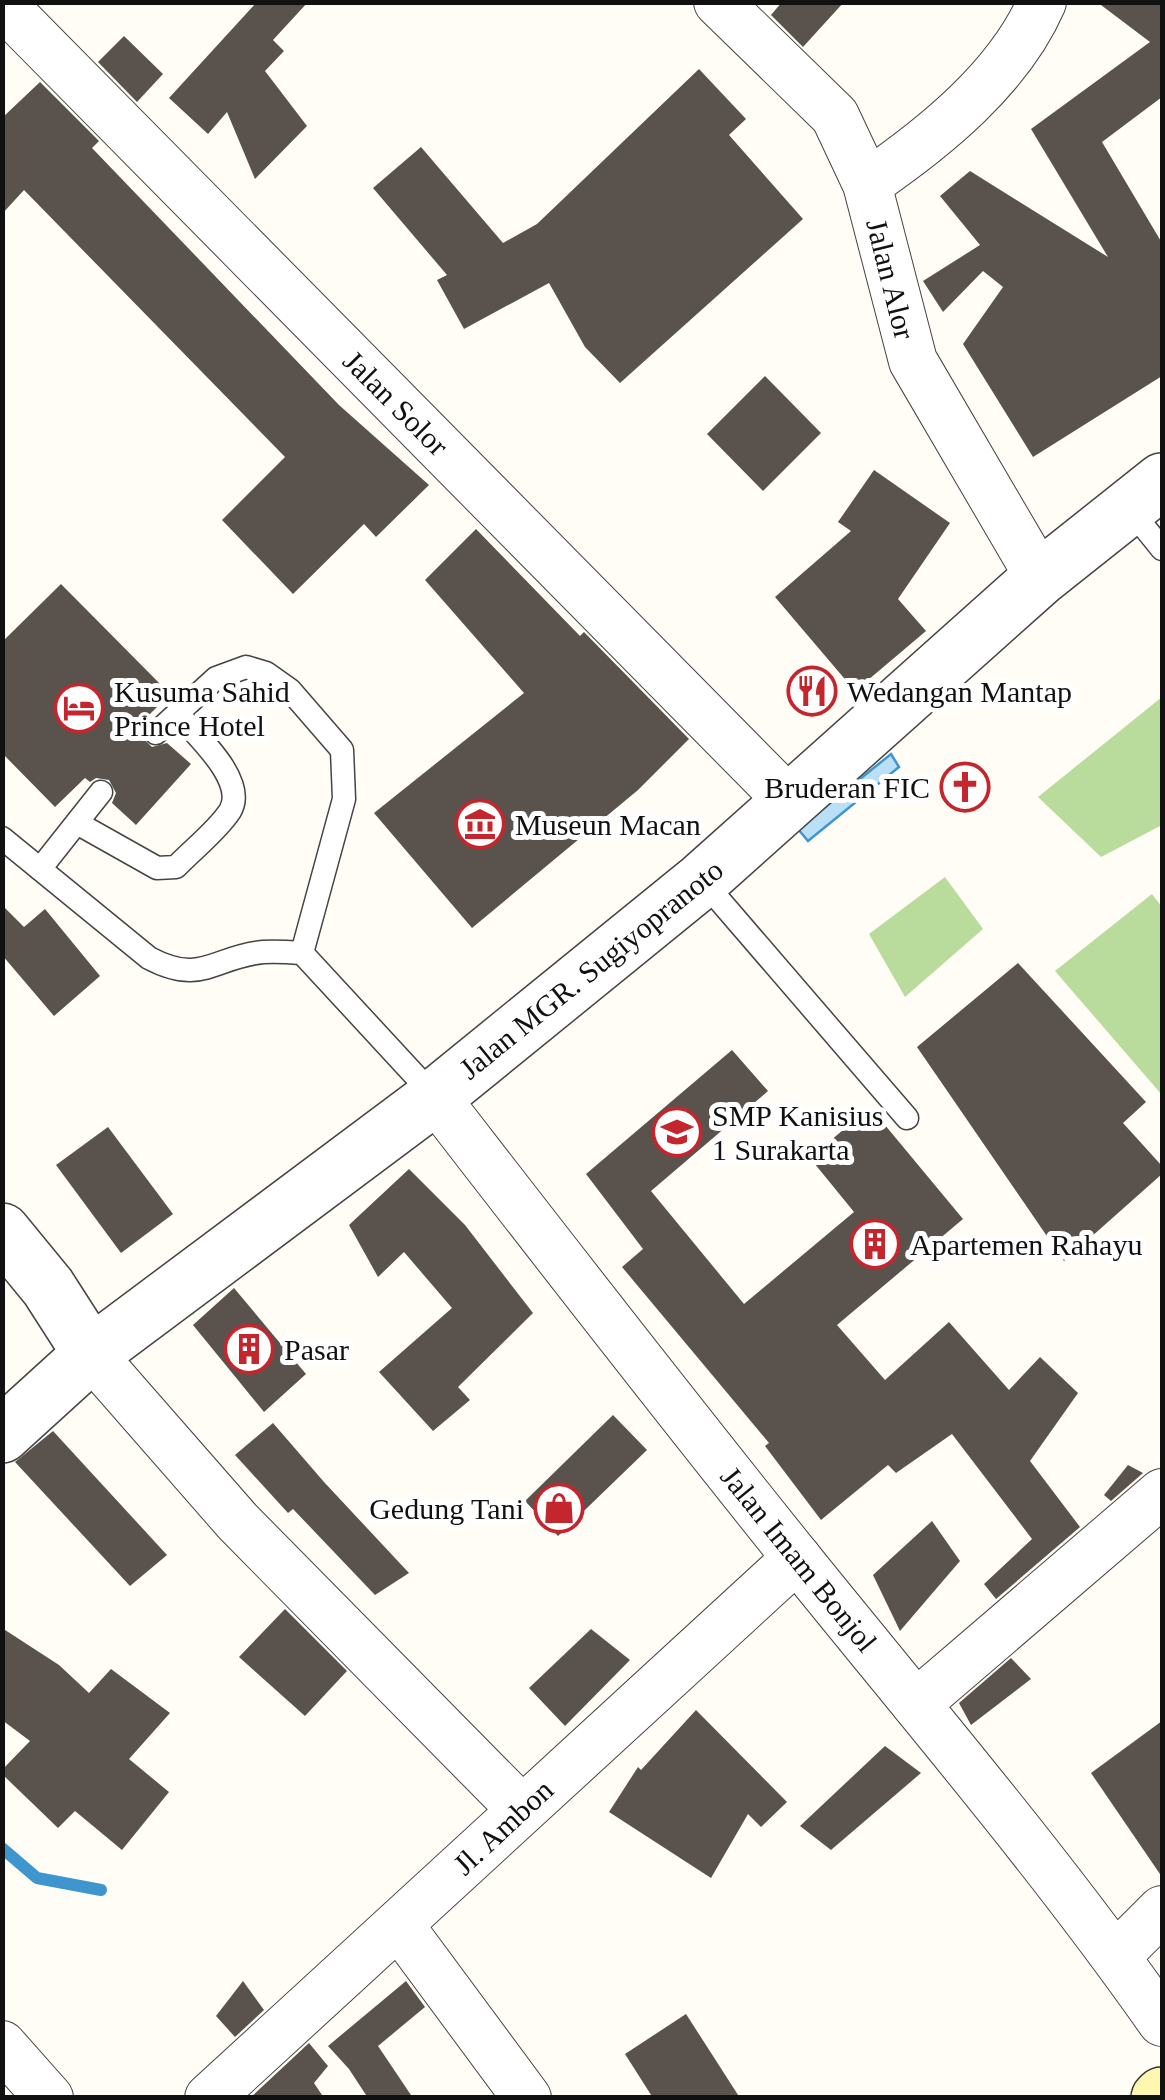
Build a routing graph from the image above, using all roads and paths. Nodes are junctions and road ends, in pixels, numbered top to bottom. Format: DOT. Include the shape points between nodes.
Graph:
graph roads {
  1 [pos="718,2"];
  2 [pos="1042,2"];
  3 [pos="2,4"];
  4 [pos="867,184"];
  5 [pos="1145,494"];
  6 [pos="1162,550"];
  7 [pos="1040,578"];
  8 [pos="178,714"];
  9 [pos="156,733"];
  10 [pos="101,792"];
  11 [pos="790,802"];
  12 [pos="77,823"];
  13 [pos="2,838"];
  14 [pos="40,869"];
  15 [pos="702,880"];
  16 [pos="302,953"];
  17 [pos="435,1097"];
  18 [pos="907,1118"];
  19 [pos="2,1231"];
  20 [pos="91,1354"];
  21 [pos="2,1435"];
  22 [pos="1162,1493"];
  23 [pos="797,1558"];
  24 [pos="916,1704"];
  25 [pos="522,1810"];
  26 [pos="421,1903"];
  27 [pos="1162,1910"];
  28 [pos="1116,1956"];
  29 [pos="1162,2022"];
  30 [pos="209,2098"];
  31 [pos="527,2098"];
  1 -- 4 [label="street, Jalan Alor" via="835,116"];
  2 -- 4 [label="street" via="1030,30 991,78"];
  3 -- 11 [label="street, Jalan Solor"];
  4 -- 7 [label="street, Jalan Alor" via="913,360"];
  5 -- 6 [label="lane"];
  5 -- 7 [label="street, Jalan MGR. Sugiyopranoto"];
  7 -- 11 [label="street, Jalan MGR. Sugiyopranoto"];
  8 -- 9 [label="lane"];
  8 -- 12 [label="lane" via="226,770 234,793 231,810 176,868 165,869"];
  8 -- 16 [label="lane" via="216,678 246,667 290,690 342,750 344,799"];
  10 -- 12 [label="lane"];
  11 -- 15 [label="street, Jalan MGR. Sugiyopranoto"];
  12 -- 14 [label="lane"];
  13 -- 14 [label="lane"];
  14 -- 16 [label="lane" via="168,968 197,972 260,952"];
  15 -- 17 [label="street, Jalan MGR. Sugiyopranoto"];
  15 -- 18 [label="lane"];
  16 -- 17 [label="lane"];
  17 -- 20 [label="street, Jalan MGR. Sugiyopranoto"];
  17 -- 23 [label="street, Jalan Imam Bonjol"];
  19 -- 20 [label="street"];
  20 -- 21 [label="street, Jalan MGR. Sugiyopranoto"];
  20 -- 25 [label="street" via="238,1522"];
  22 -- 24 [label="street"];
  23 -- 24 [label="street, Jalan Imam Bonjol"];
  23 -- 25 [label="street, Jl. Ambon"];
  24 -- 28 [label="street, Jalan Imam Bonjol"];
  25 -- 26 [label="street, Jl. Ambon"];
  26 -- 30 [label="street, Jl. Ambon"];
  26 -- 31 [label="street"];
  27 -- 28 [label="street"];
  28 -- 29 [label="street, Jalan Imam Bonjol"];
}
